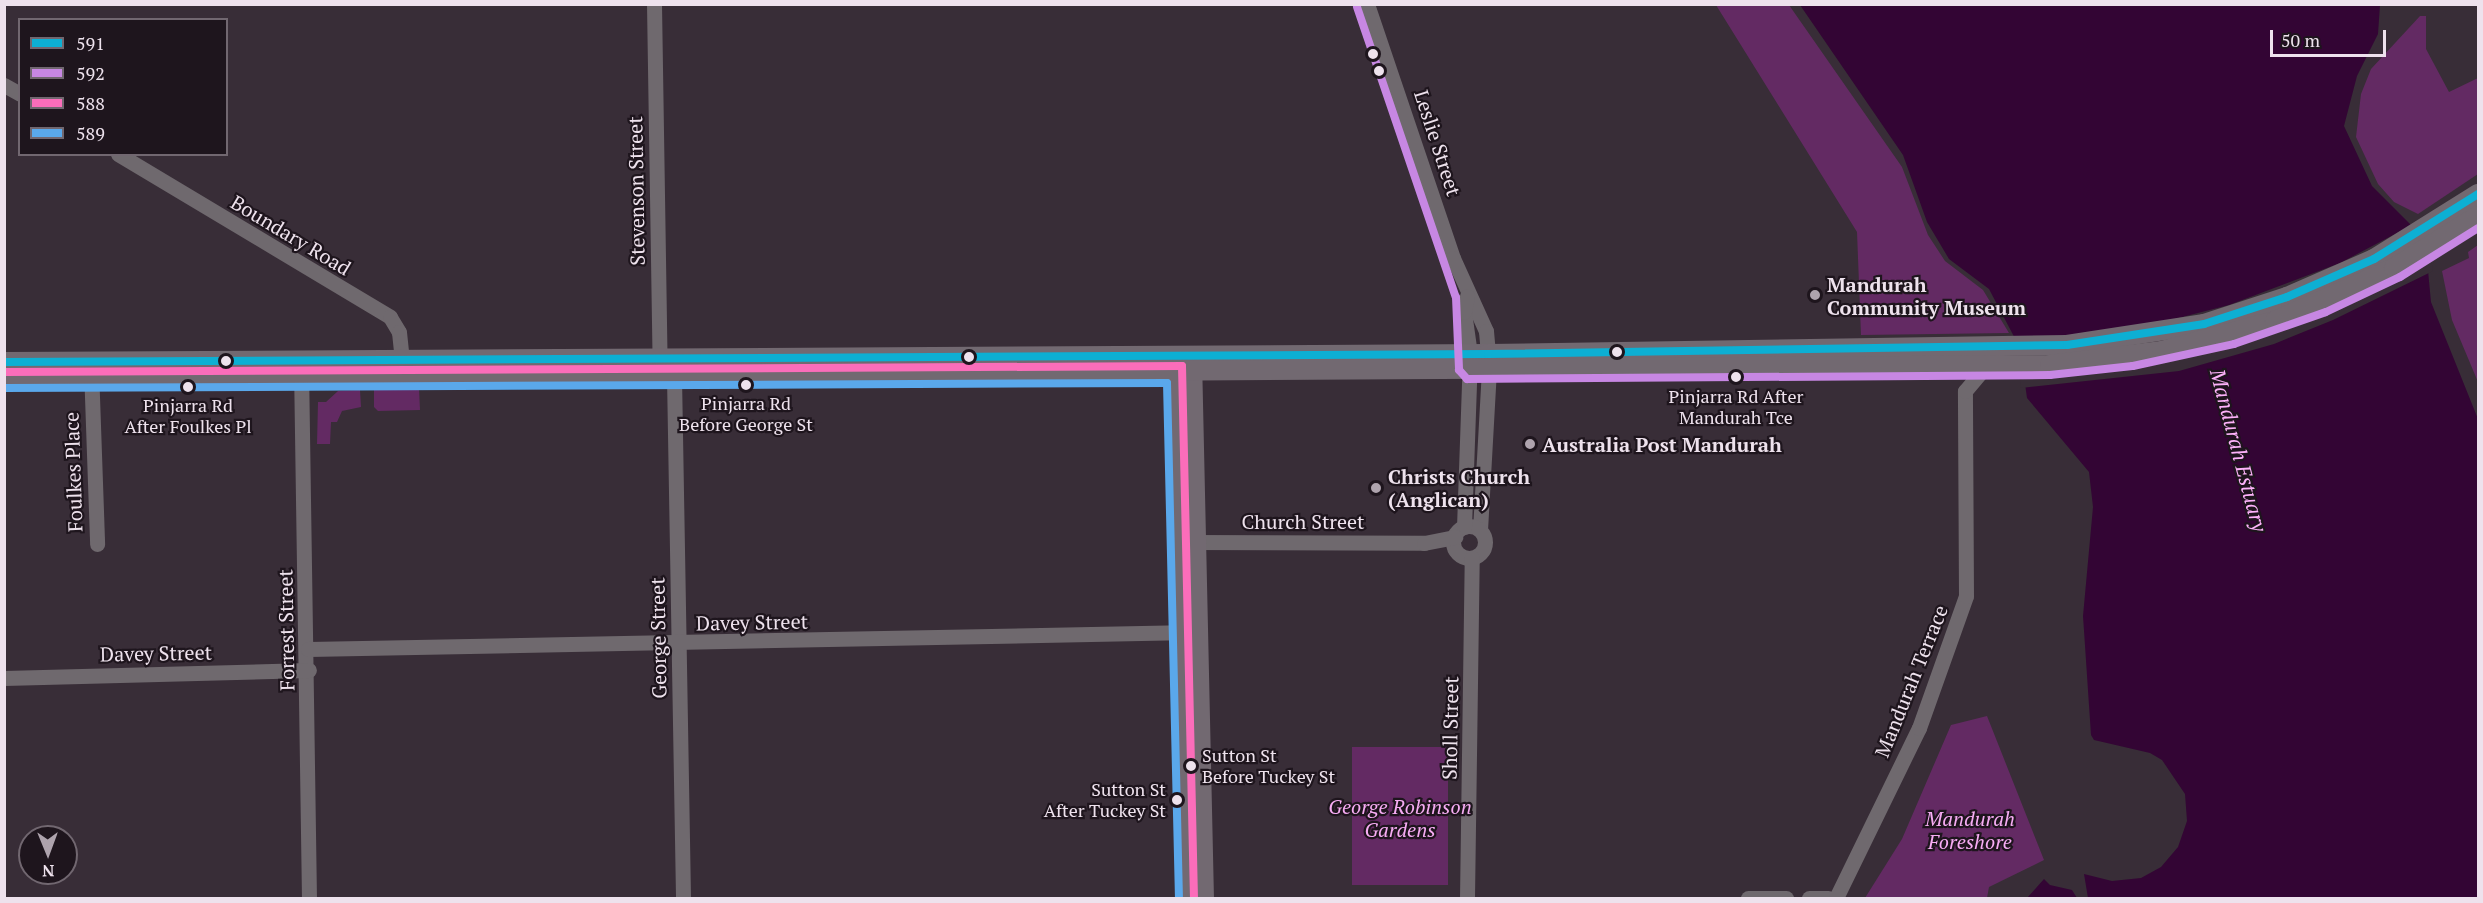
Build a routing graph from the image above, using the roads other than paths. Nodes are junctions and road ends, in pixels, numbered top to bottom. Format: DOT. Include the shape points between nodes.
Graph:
graph roads {
  1 [pos="654,4"];
  2 [pos="1367,4"];
  3 [pos="4,85"];
  4 [pos="18,93"];
  5 [pos="121,156"];
  6 [pos="2478,195"];
  7 [pos="2478,216"];
  8 [pos="2446,227"];
  9 [pos="1998,360"];
  10 [pos="1479,361"];
  11 [pos="4,362"];
  12 [pos="1184,363"];
  13 [pos="403,368"];
  14 [pos="301,369"];
  15 [pos="91,370"];
  16 [pos="665,370"];
  17 [pos="4,378"];
  18 [pos="1480,530"];
  19 [pos="1459,532"];
  20 [pos="1190,542"];
  21 [pos="1424,543"];
  22 [pos="97,544"];
  23 [pos="1465,556"];
  24 [pos="1191,632"];
  25 [pos="680,645"];
  26 [pos="308,649"];
  27 [pos="309,670"];
  28 [pos="4,678"];
  29 [pos="309,898"];
  30 [pos="683,898"];
  31 [pos="1189,898"];
  32 [pos="1204,898"];
  33 [pos="1467,898"];
  34 [pos="1748,898"];
  35 [pos="1786,898"];
  36 [pos="1809,898"];
  37 [pos="1828,898"];
  38 [pos="1836,898"];
  1 -- 16 [label="street, Stevenson Street"];
  2 -- 10 [label="street, Leslie Street" via="1467,296 1464,312"];
  3 -- 4 [label="street"];
  5 -- 13 [label="street, Boundary Road" via="390,317 399,332"];
  6 -- 8 [label="main road"];
  7 -- 8 [label="main road"];
  8 -- 9 [label="main road" via="2323,302 2232,334 2113,359"];
  9 -- 10 [label="main road"];
  9 -- 38 [label="street, Mandurah Terrace" via="1965,391 1966,596 1919,728"];
  10 -- 12 [label="main road"];
  10 -- 18 [label="street"];
  10 -- 19 [label="street"];
  11 -- 15 [label="main road"];
  12 -- 16 [label="main road"];
  12 -- 20 [label="main road"];
  13 -- 14 [label="main road"];
  13 -- 16 [label="main road"];
  14 -- 15 [label="main road"];
  14 -- 26 [label="street, Forrest Street"];
  15 -- 17 [label="main road"];
  15 -- 22 [label="street, Foulkes Place"];
  16 -- 25 [label="street, George Street"];
  18 -- 19 [label="street"];
  18 -- 23 [label="street" via="1484,549"];
  19 -- 21 [label="street, Church Street"];
  19 -- 23 [label="street"];
  20 -- 21 [label="street, Church Street"];
  20 -- 24 [label="main road"];
  21 -- 23 [label="street, Church Street"];
  23 -- 33 [label="street, Sholl Street"];
  24 -- 25 [label="street, Davey Street"];
  24 -- 31 [label="main road"];
  24 -- 32 [label="main road"];
  25 -- 26 [label="street, Davey Street"];
  25 -- 30 [label="street, George Street"];
  26 -- 27 [label="street, Forrest Street"];
  27 -- 28 [label="street, Davey Street"];
  27 -- 29 [label="street, Forrest Street"];
  34 -- 35 [label="street"];
  36 -- 37 [label="street"];
}
